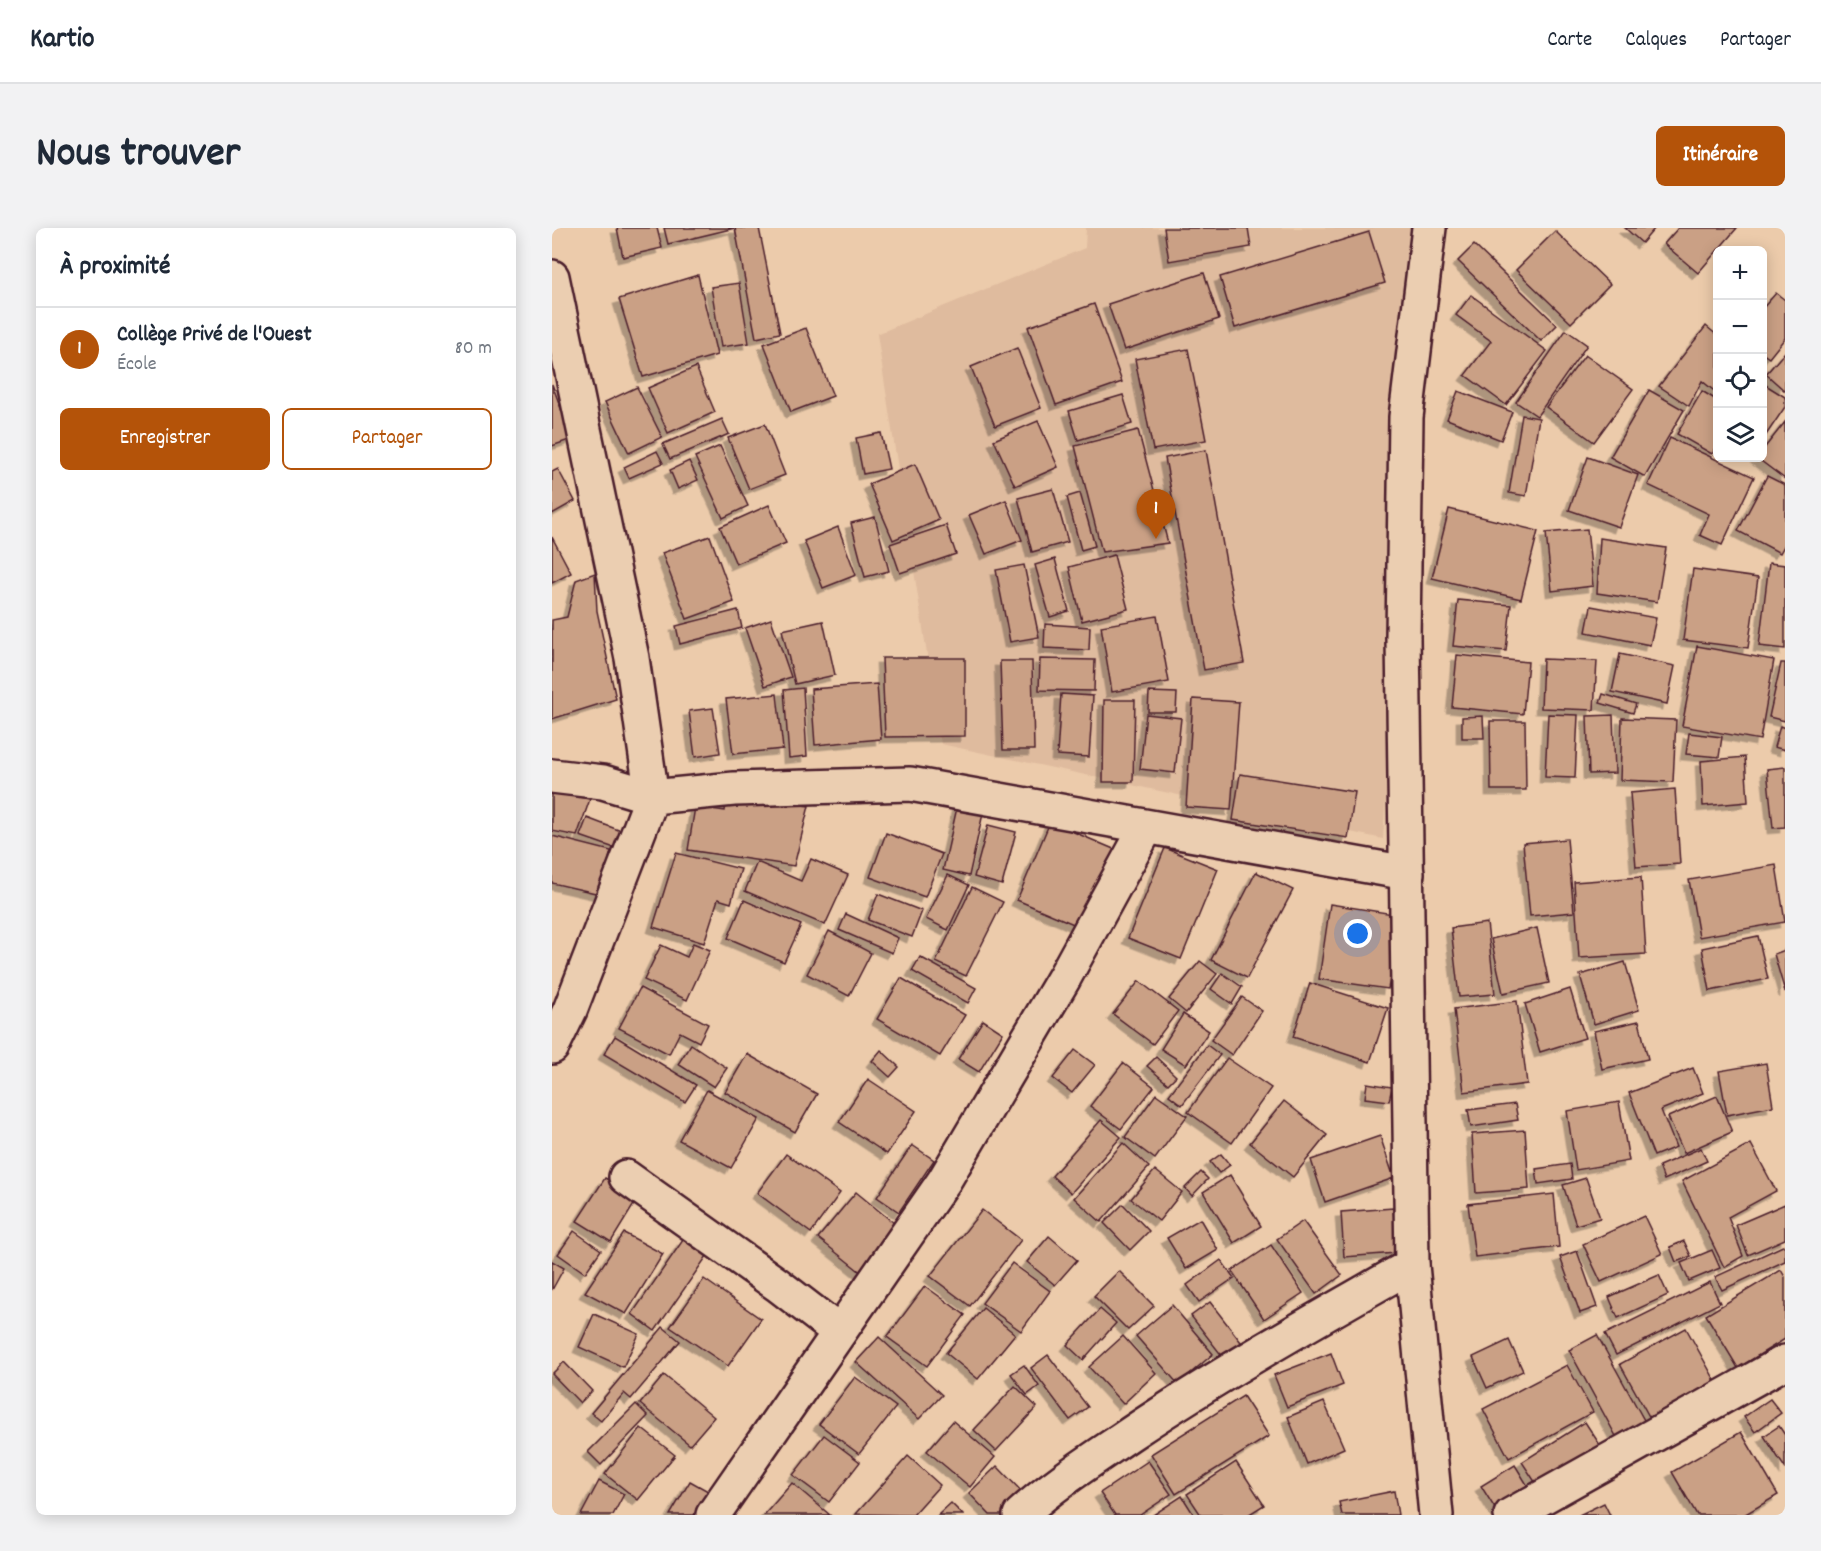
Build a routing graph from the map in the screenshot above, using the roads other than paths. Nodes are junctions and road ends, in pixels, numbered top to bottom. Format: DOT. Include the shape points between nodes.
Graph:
graph roads {
  1 [pos="1429,228"];
  2 [pos="552,277"];
  3 [pos="552,776"];
  4 [pos="652,797"];
  5 [pos="1146,828"];
  6 [pos="1407,873"];
  7 [pos="552,1047"];
  8 [pos="626,1177"];
  9 [pos="1412,1265"];
  10 [pos="839,1332"];
  11 [pos="1785,1362"];
  12 [pos="713,1515"];
  13 [pos="1020,1515"];
  14 [pos="1436,1515"];
  15 [pos="1511,1515"];
  1 -- 6 [label="street" via="1406,417 1403,638"];
  2 -- 4 [label="street" via="632,658"];
  3 -- 4 [label="street" via="603,782"];
  4 -- 5 [label="street" via="734,789 910,784"];
  4 -- 7 [label="street"];
  5 -- 6 [label="street"];
  5 -- 10 [label="street" via="1064,978 944,1181"];
  6 -- 9 [label="street"];
  8 -- 10 [label="street"];
  9 -- 13 [label="street" via="1168,1408"];
  9 -- 14 [label="street"];
  10 -- 12 [label="street"];
  11 -- 15 [label="street"];
}
